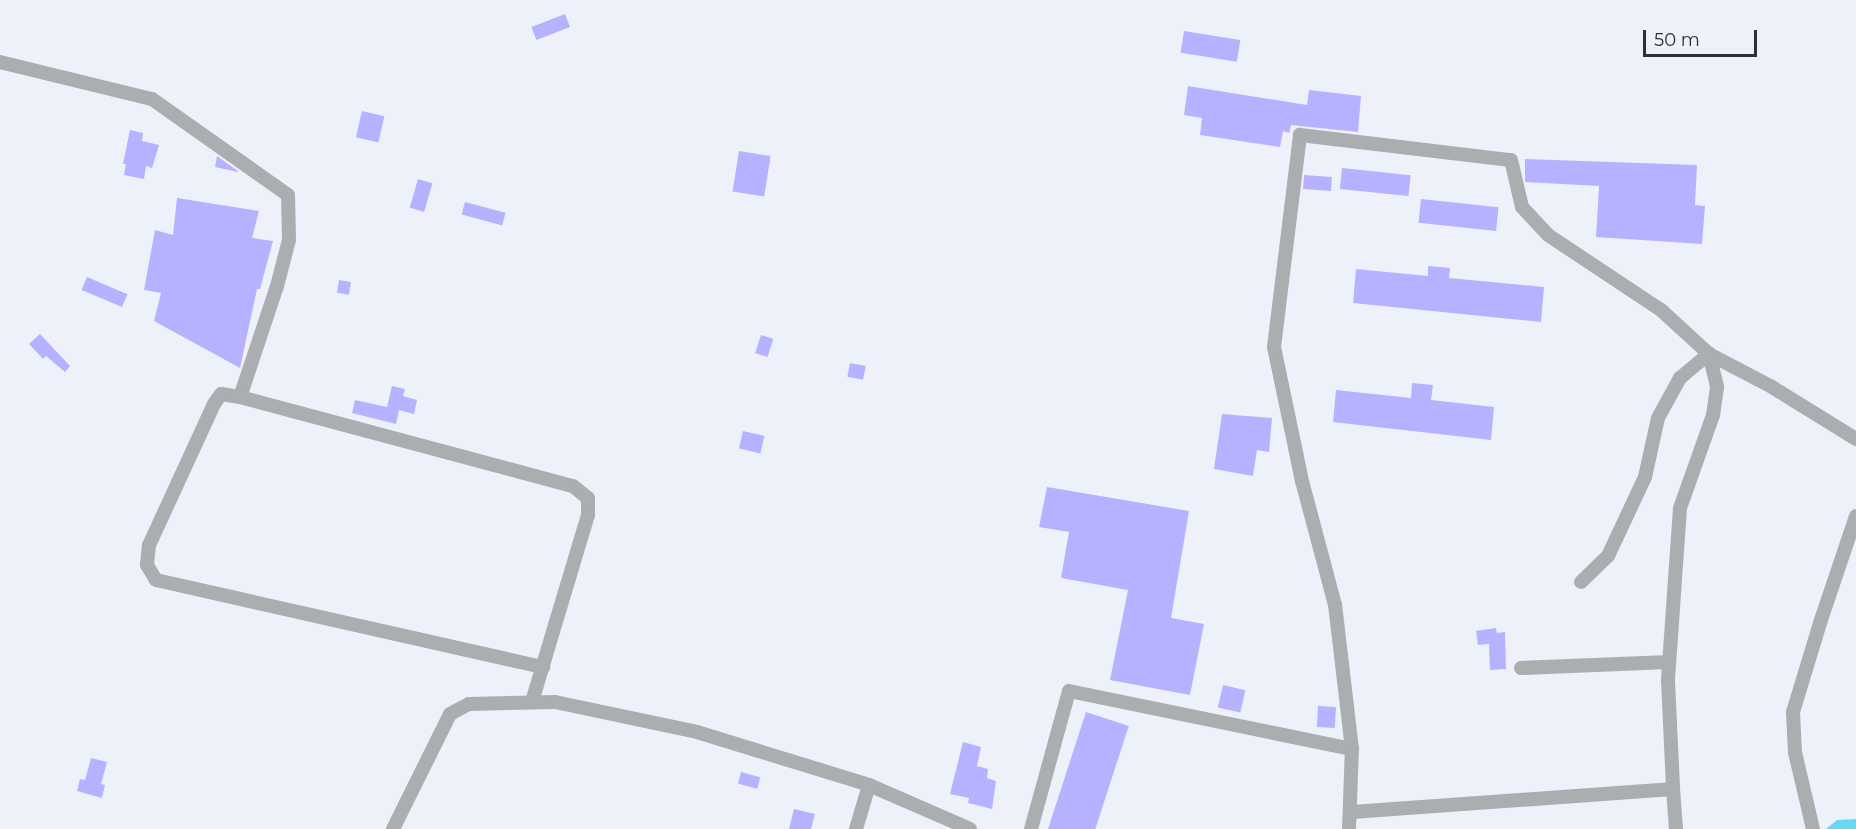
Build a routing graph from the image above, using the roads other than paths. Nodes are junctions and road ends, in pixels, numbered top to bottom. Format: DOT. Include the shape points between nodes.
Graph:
graph roads {
  1 [pos="0,62"];
  2 [pos="1709,354"];
  3 [pos="240,397"];
  4 [pos="1856,439"];
  5 [pos="1856,516"];
  6 [pos="1581,582"];
  7 [pos="1669,662"];
  8 [pos="543,667"];
  9 [pos="1521,668"];
  10 [pos="532,702"];
  11 [pos="1352,749"];
  12 [pos="868,784"];
  13 [pos="1673,789"];
  14 [pos="1352,812"];
  15 [pos="393,829"];
  16 [pos="856,829"];
  17 [pos="970,829"];
  18 [pos="1032,829"];
  19 [pos="1349,829"];
  20 [pos="1676,829"];
  21 [pos="1813,829"];
  1 -- 3 [label="street" via="152,99 288,195 289,240"];
  2 -- 4 [label="street"];
  2 -- 6 [label="street" via="1680,378 1658,418 1645,477 1608,556"];
  2 -- 7 [label="street" via="1717,387 1713,415 1680,508"];
  2 -- 11 [label="street" via="1661,310 1548,235 1522,207 1511,160 1300,135 1274,347 1302,481 1335,605"];
  3 -- 8 [label="street" via="573,486 588,498 588,515"];
  3 -- 8 [label="street" via="221,394 214,404 149,545 147,565 156,580"];
  5 -- 21 [label="street" via="1793,712 1795,752"];
  7 -- 9 [label="street"];
  7 -- 13 [label="street"];
  8 -- 10 [label="street"];
  10 -- 12 [label="street" via="555,702 697,732"];
  10 -- 15 [label="street" via="469,704 450,714"];
  11 -- 14 [label="street"];
  11 -- 18 [label="street" via="1069,691"];
  12 -- 16 [label="street"];
  12 -- 17 [label="street"];
  13 -- 14 [label="street"];
  13 -- 20 [label="street"];
  14 -- 19 [label="street"];
}
